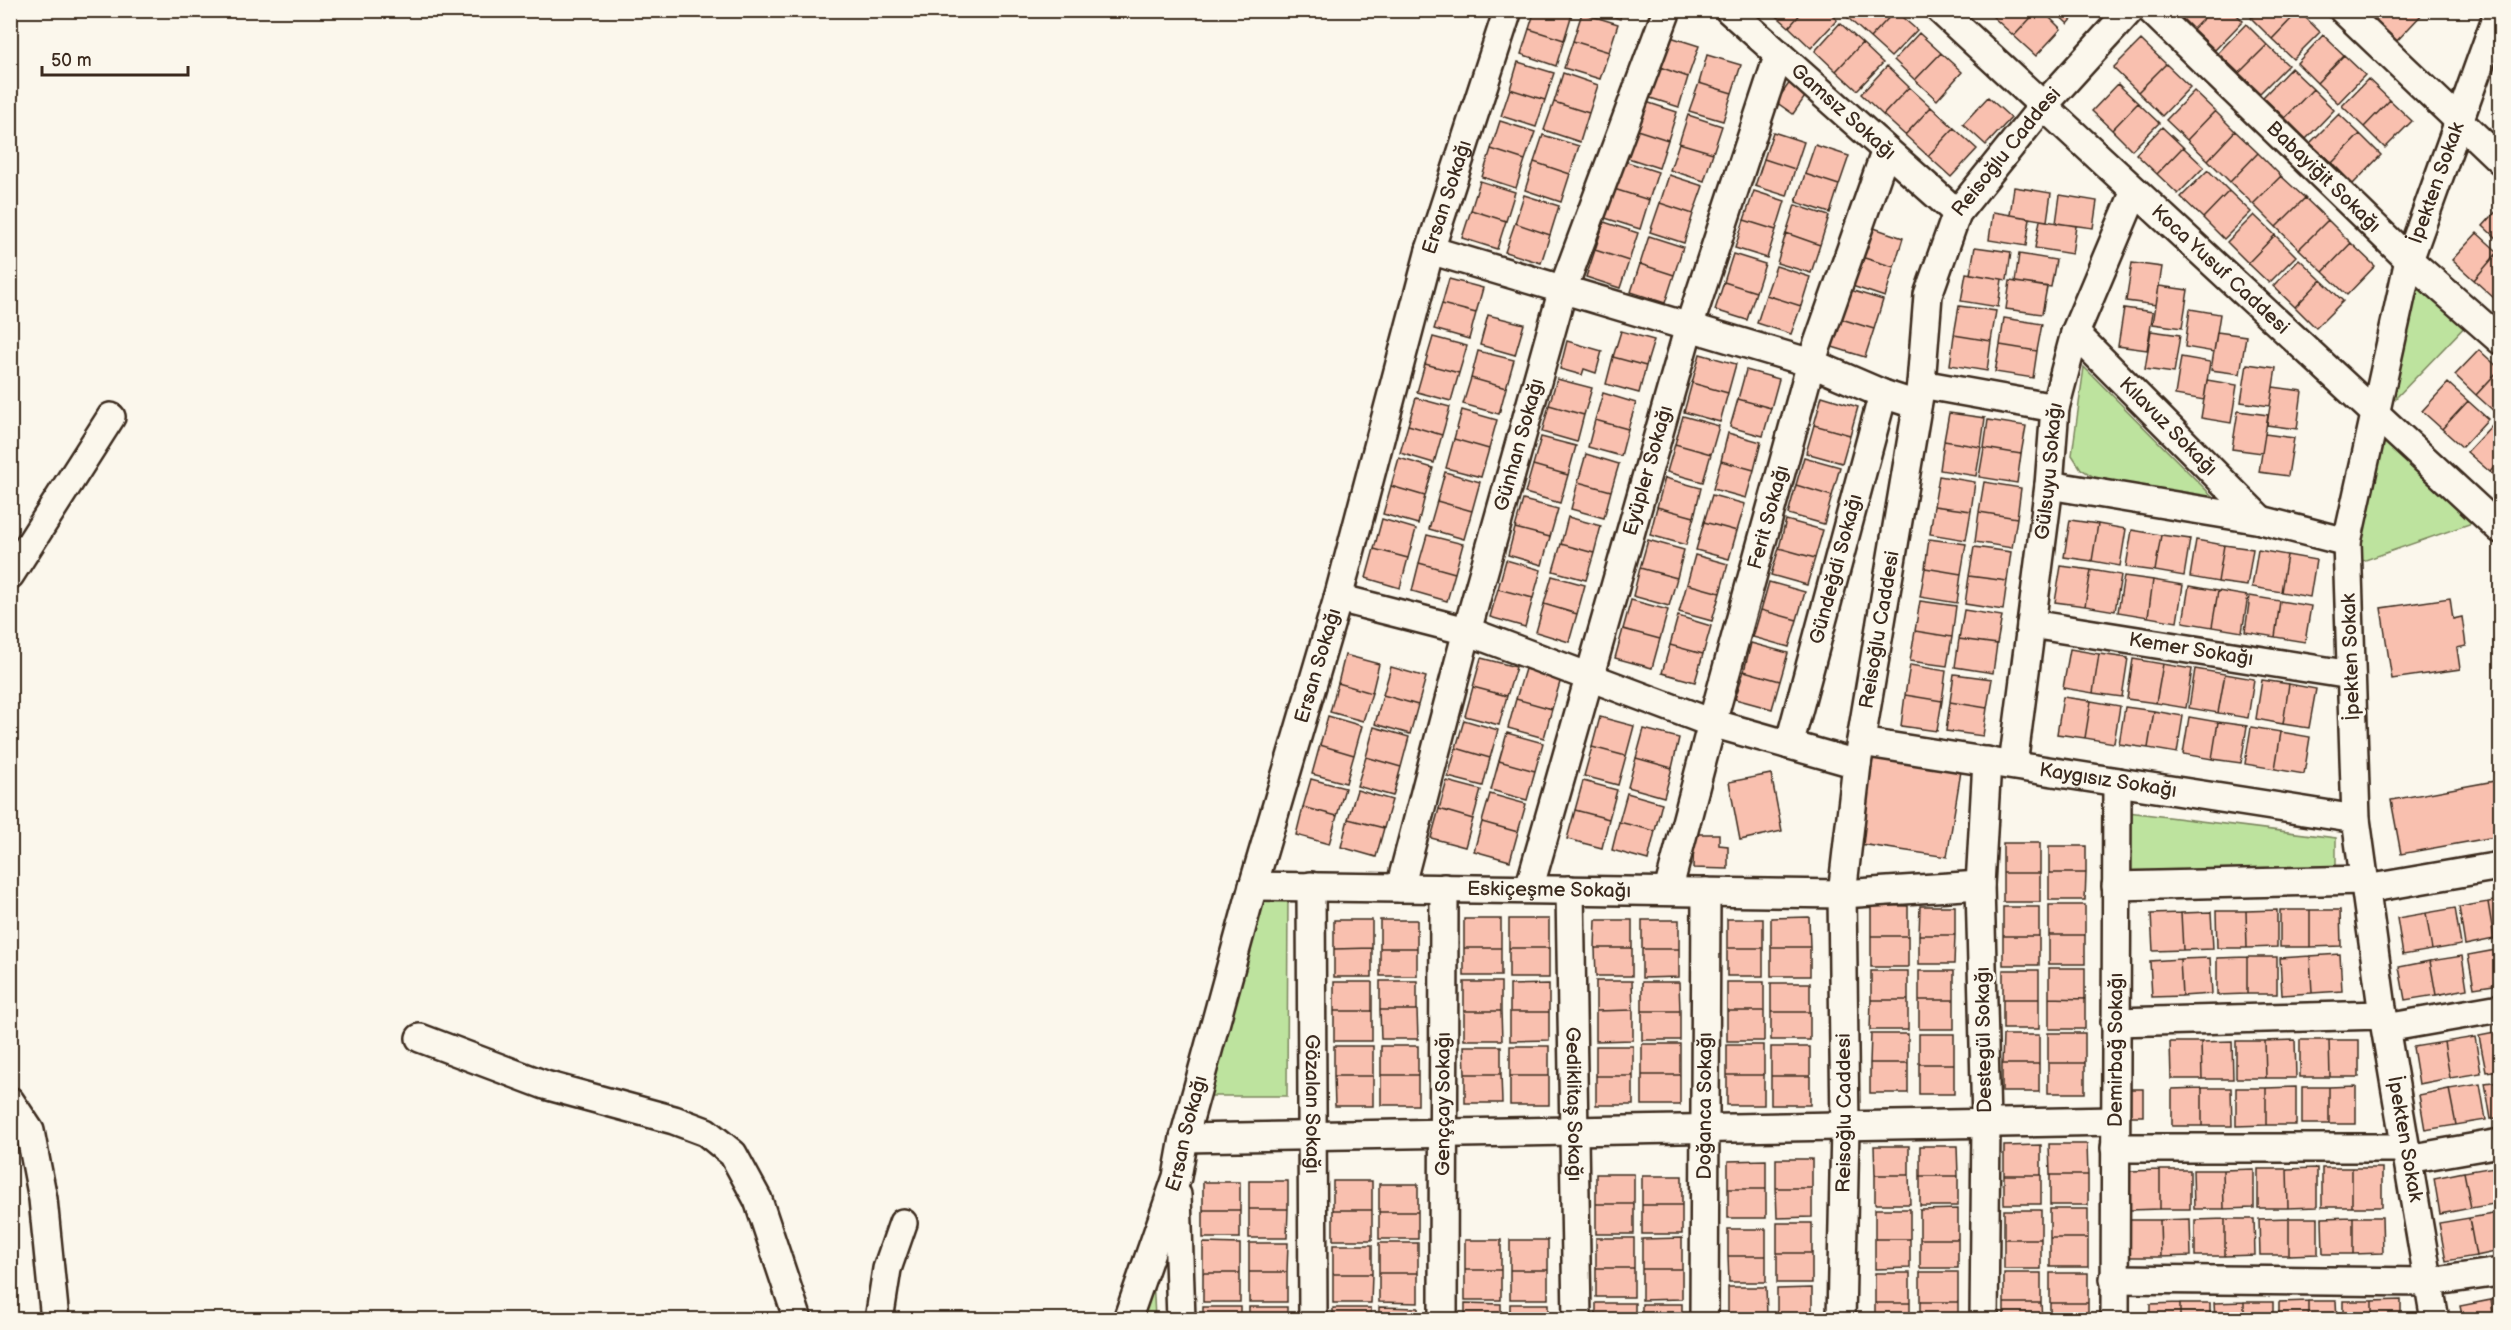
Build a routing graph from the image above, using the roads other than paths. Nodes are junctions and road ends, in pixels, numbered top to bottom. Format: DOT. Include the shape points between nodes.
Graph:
graph roads {
  1 [pos="1508,10"];
  2 [pos="1667,10"];
  3 [pos="1729,10"];
  4 [pos="1940,10"];
  5 [pos="2130,10"];
  6 [pos="2151,10"];
  7 [pos="2343,10"];
  8 [pos="2499,10"];
  9 [pos="1779,54"];
  10 [pos="2043,106"];
  11 [pos="2459,121"];
  12 [pos="1886,150"];
  13 [pos="2500,160"];
  14 [pos="2134,191"];
  15 [pos="1957,213"];
  16 [pos="1430,250"];
  17 [pos="2409,260"];
  18 [pos="1563,289"];
  19 [pos="1689,327"];
  20 [pos="2074,333"];
  21 [pos="2500,340"];
  22 [pos="1811,363"];
  23 [pos="1883,394"];
  24 [pos="1919,394"];
  25 [pos="2055,408"];
  26 [pos="2376,413"];
  27 [pos="111,417"];
  28 [pos="2049,485"];
  29 [pos="2261,520"];
  30 [pos="2500,530"];
  31 [pos="2347,542"];
  32 [pos="10,575"];
  33 [pos="1338,598"];
  34 [pos="2031,624"];
  35 [pos="1467,631"];
  36 [pos="2351,675"];
  37 [pos="1590,678"];
  38 [pos="1712,723"];
  39 [pos="1789,745"];
  40 [pos="1859,753"];
  41 [pos="2000,764"];
  42 [pos="2117,782"];
  43 [pos="2356,819"];
  44 [pos="2500,866"];
  45 [pos="2365,884"];
  46 [pos="1980,885"];
  47 [pos="1253,886"];
  48 [pos="1311,886"];
  49 [pos="2116,886"];
  50 [pos="1400,888"];
  51 [pos="1444,888"];
  52 [pos="1529,890"];
  53 [pos="1570,890"];
  54 [pos="1668,891"];
  55 [pos="1706,892"];
  56 [pos="1842,894"];
  57 [pos="2500,1008"];
  58 [pos="2384,1021"];
  59 [pos="2115,1022"];
  60 [pos="420,1038"];
  61 [pos="10,1101"];
  62 [pos="2115,1121"];
  63 [pos="1986,1124"];
  64 [pos="1845,1127"];
  65 [pos="1705,1129"];
  66 [pos="1575,1131"];
  67 [pos="1445,1134"];
  68 [pos="1312,1136"];
  69 [pos="1184,1138"];
  70 [pos="2500,1143"];
  71 [pos="2115,1148"];
  72 [pos="2407,1154"];
  73 [pos="1177,1177"];
  74 [pos="903,1223"];
  75 [pos="2500,1272"];
  76 [pos="2114,1279"];
  77 [pos="2429,1282"];
  78 [pos="55,1320"];
  79 [pos="798,1320"];
  80 [pos="879,1320"];
  81 [pos="1127,1320"];
  82 [pos="1181,1320"];
  83 [pos="1313,1320"];
  84 [pos="1443,1320"];
  85 [pos="1577,1320"];
  86 [pos="1704,1320"];
  87 [pos="1841,1320"];
  88 [pos="1984,1320"];
  89 [pos="2115,1320"];
  90 [pos="2435,1320"];
  1 -- 16 [label="street, Ersan Sokağı"];
  2 -- 18 [label="street, Günhan Sokağı"];
  3 -- 9 [label="street, Gamsız Sokağı"];
  4 -- 10 [label="street, Koca Yusuf Caddesi"];
  5 -- 10 [label="street, Reisoğlu Caddesi"];
  6 -- 17 [label="street, Babayiğit Sokağı"];
  7 -- 11 [label="street"];
  8 -- 11 [label="street, İpekten Sokak"];
  9 -- 12 [label="street, Gamsız Sokağı"];
  9 -- 19 [label="street, Eyüpler Sokağı"];
  10 -- 14 [label="street, Koca Yusuf Caddesi"];
  10 -- 15 [label="street, Reisoğlu Caddesi"];
  11 -- 13 [label="street"];
  11 -- 17 [label="street, İpekten Sokak"];
  12 -- 15 [label="street, Gamsız Sokağı"];
  12 -- 22 [label="street, Ferit Sokağı"];
  14 -- 20 [label="street, Gülsuyu Sokağı"];
  14 -- 26 [label="street, Koca Yusuf Caddesi"];
  15 -- 24 [label="street, Reisoğlu Caddesi" via="1928,295"];
  16 -- 18 [label="street"];
  16 -- 33 [label="street, Ersan Sokağı"];
  17 -- 21 [label="street, Babayiğit Sokağı"];
  17 -- 26 [label="street, İpekten Sokak"];
  18 -- 19 [label="street"];
  18 -- 35 [label="street, Günhan Sokağı"];
  19 -- 22 [label="street"];
  19 -- 37 [label="street, Eyüpler Sokağı"];
  20 -- 25 [label="street, Gülsuyu Sokağı"];
  20 -- 29 [label="street, Kılavuz Sokağı"];
  22 -- 23 [label="street"];
  22 -- 38 [label="street, Ferit Sokağı"];
  23 -- 24 [label="street"];
  23 -- 39 [label="street, Gündeğdi Sokağı"];
  24 -- 25 [label="street"];
  24 -- 40 [label="street, Reisoğlu Caddesi"];
  25 -- 28 [label="street, Gülsuyu Sokağı"];
  26 -- 30 [label="street, Koca Yusuf Caddesi"];
  26 -- 31 [label="street, İpekten Sokak"];
  27 -- 32 [label="street"];
  28 -- 29 [label="street, Kılavuz Sokağı"];
  28 -- 34 [label="street, Gülsuyu Sokağı"];
  29 -- 31 [label="street, Kılavuz Sokağı"];
  31 -- 36 [label="street, İpekten Sokak"];
  33 -- 35 [label="street, Kaygısız Sokağı"];
  33 -- 47 [label="street, Ersan Sokağı"];
  34 -- 36 [label="street, Kemer Sokağı"];
  34 -- 41 [label="street, Gülsuyu Sokağı"];
  35 -- 37 [label="street, Kaygısız Sokağı"];
  35 -- 50 [label="street, Günhan Sokağı"];
  36 -- 43 [label="street, İpekten Sokak"];
  37 -- 38 [label="street, Kaygısız Sokağı"];
  37 -- 52 [label="street, Eyüpler Sokağı"];
  38 -- 39 [label="street, Kaygısız Sokağı"];
  38 -- 54 [label="street, Ferit Sokağı"];
  39 -- 40 [label="street, Kaygısız Sokağı"];
  40 -- 41 [label="street, Kaygısız Sokağı"];
  40 -- 56 [label="street, Reisoğlu Caddesi"];
  41 -- 42 [label="street, Kaygısız Sokağı"];
  41 -- 46 [label="street, Destegül Sokağı"];
  42 -- 43 [label="street, Kaygısız Sokağı"];
  42 -- 49 [label="street, Demirbağ Sokağı"];
  43 -- 45 [label="street, İpekten Sokak"];
  44 -- 45 [label="street"];
  45 -- 49 [label="street"];
  45 -- 58 [label="street, İpekten Sokak"];
  46 -- 56 [label="street, Eskiçeşme Sokağı"];
  46 -- 63 [label="street, Destegül Sokağı"];
  47 -- 48 [label="street, Eskiçeşme Sokağı"];
  47 -- 69 [label="street, Ersan Sokağı"];
  48 -- 50 [label="street, Eskiçeşme Sokağı"];
  48 -- 68 [label="street, Gözalan Sokağı"];
  49 -- 59 [label="street, Demirbağ Sokağı"];
  50 -- 51 [label="street, Eskiçeşme Sokağı"];
  51 -- 52 [label="street, Eskiçeşme Sokağı"];
  51 -- 67 [label="street, Genççay Sokağı"];
  52 -- 53 [label="street, Eskiçeşme Sokağı"];
  53 -- 54 [label="street, Eskiçeşme Sokağı"];
  53 -- 66 [label="street, Gediklitaş Sokağı"];
  54 -- 55 [label="street, Eskiçeşme Sokağı"];
  55 -- 56 [label="street, Eskiçeşme Sokağı"];
  55 -- 65 [label="street, Doğanca Sokağı"];
  56 -- 64 [label="street, Reisoğlu Caddesi"];
  57 -- 58 [label="street"];
  58 -- 59 [label="street"];
  58 -- 72 [label="street, İpekten Sokak"];
  59 -- 62 [label="street, Demirbağ Sokağı"];
  60 -- 79 [label="street" via="545,1084 706,1132 733,1154 758,1200"];
  61 -- 78 [label="street" via="30,1131 43,1198"];
  62 -- 63 [label="street"];
  62 -- 71 [label="street, Demirbağ Sokağı"];
  63 -- 64 [label="street"];
  63 -- 88 [label="street, Destegül Sokağı"];
  64 -- 65 [label="street"];
  64 -- 87 [label="street, Reisoğlu Caddesi"];
  65 -- 66 [label="street"];
  65 -- 86 [label="street, Doğanca Sokağı"];
  66 -- 67 [label="street"];
  66 -- 85 [label="street, Gediklitaş Sokağı"];
  67 -- 68 [label="street"];
  67 -- 84 [label="street, Genççay Sokağı"];
  68 -- 69 [label="street"];
  68 -- 83 [label="street, Gözalan Sokağı"];
  69 -- 73 [label="street, Ersan Sokağı"];
  70 -- 72 [label="street"];
  71 -- 72 [label="street"];
  71 -- 76 [label="street, Demirbağ Sokağı"];
  72 -- 77 [label="street, İpekten Sokak"];
  73 -- 81 [label="street, Ersan Sokağı"];
  73 -- 82 [label="street"];
  74 -- 80 [label="street" via="887,1269"];
  75 -- 77 [label="street"];
  76 -- 77 [label="street"];
  76 -- 89 [label="street, Demirbağ Sokağı"];
  77 -- 90 [label="street, İpekten Sokak"];
}
